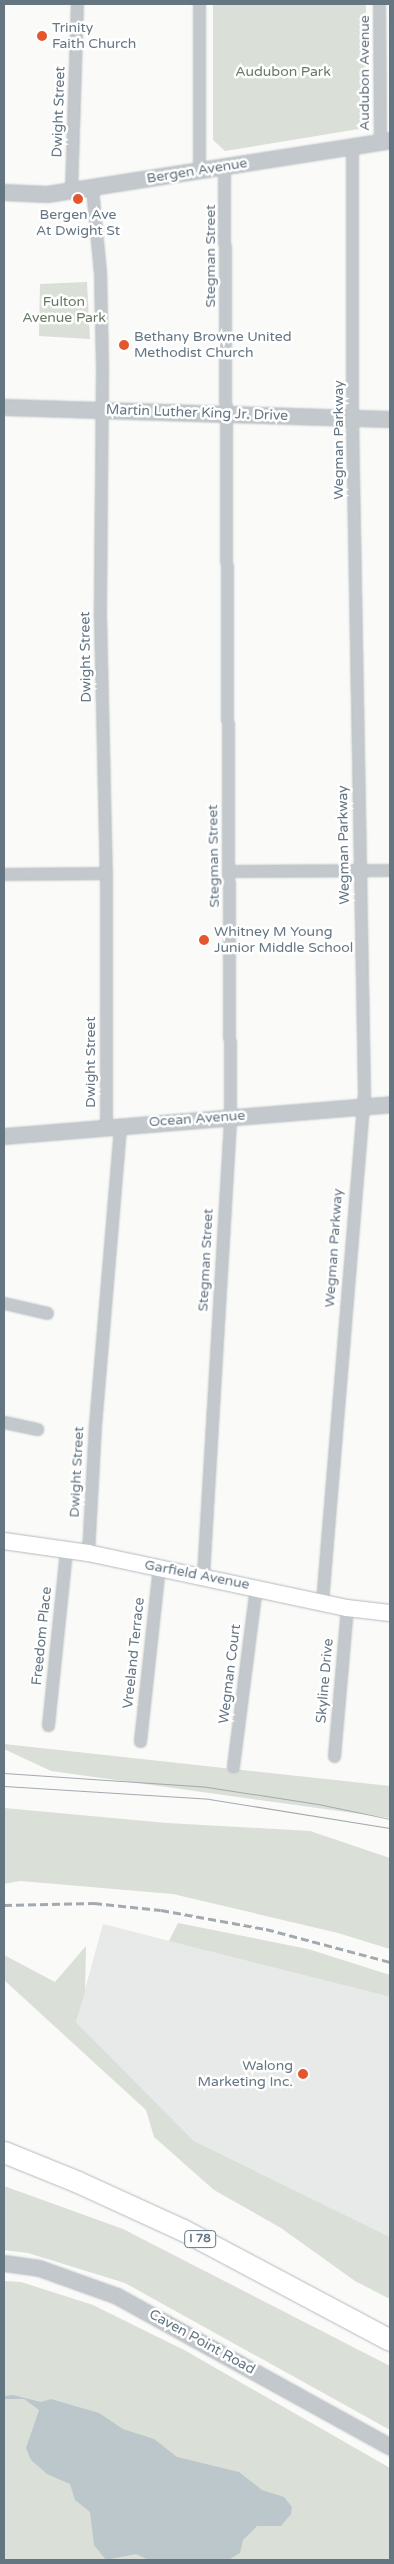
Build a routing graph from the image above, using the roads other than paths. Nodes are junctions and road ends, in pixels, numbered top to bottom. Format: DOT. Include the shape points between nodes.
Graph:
graph roads {
  1 [pos="77,4"];
  2 [pos="199,4"];
  3 [pos="379,4"];
  4 [pos="385,140"];
  5 [pos="352,146"];
  6 [pos="224,167"];
  7 [pos="199,171"];
  8 [pos="92,188"];
  9 [pos="71,191"];
  10 [pos="4,192"];
  11 [pos="4,407"];
  12 [pos="101,411"];
  13 [pos="227,414"];
  14 [pos="352,418"];
  15 [pos="390,420"];
  16 [pos="359,870"];
  17 [pos="390,870"];
  18 [pos="106,872"];
  19 [pos="229,872"];
  20 [pos="4,874"];
  21 [pos="390,1104"];
  22 [pos="360,1107"];
  23 [pos="230,1117"];
  24 [pos="113,1126"];
  25 [pos="4,1136"];
  26 [pos="4,1303"];
  27 [pos="47,1313"];
  28 [pos="4,1422"];
  29 [pos="37,1429"];
  30 [pos="4,1541"];
  31 [pos="66,1550"];
  32 [pos="88,1553"];
  33 [pos="159,1567"];
  34 [pos="203,1575"];
  35 [pos="256,1586"];
  36 [pos="322,1602"];
  37 [pos="347,1608"];
  38 [pos="390,1613"];
  39 [pos="48,1725"];
  40 [pos="140,1741"];
  41 [pos="334,1756"];
  42 [pos="234,1766"];
  43 [pos="4,2137"];
  44 [pos="4,2152"];
  45 [pos="4,2263"];
  46 [pos="390,2324"];
  47 [pos="390,2340"];
  48 [pos="390,2447"];
  1 -- 9 [label="street, Dwight Street"];
  2 -- 7 [label="street"];
  3 -- 4 [label="street, Audubon Avenue"];
  4 -- 5 [label="street, Bergen Avenue"];
  5 -- 6 [label="street, Bergen Avenue"];
  5 -- 14 [label="street, Wegman Parkway"];
  6 -- 7 [label="street, Bergen Avenue"];
  6 -- 13 [label="street, Stegman Street"];
  7 -- 8 [label="street, Bergen Avenue"];
  8 -- 9 [label="street, Bergen Avenue"];
  8 -- 12 [label="street, Dwight Street" via="100,272"];
  9 -- 10 [label="street, Bergen Avenue" via="47,194"];
  11 -- 12 [label="street, Martin Luther King Jr. Drive"];
  12 -- 13 [label="street, Martin Luther King Jr. Drive"];
  12 -- 18 [label="street, Dwight Street" via="100,617"];
  13 -- 14 [label="street, Martin Luther King Jr. Drive"];
  13 -- 19 [label="street, Stegman Street"];
  14 -- 15 [label="street, Martin Luther King Jr. Drive"];
  14 -- 16 [label="street, Wegman Parkway"];
  16 -- 17 [label="street"];
  16 -- 19 [label="street"];
  16 -- 22 [label="street, Wegman Parkway" via="364,1093"];
  18 -- 20 [label="street"];
  18 -- 24 [label="street, Dwight Street"];
  19 -- 23 [label="street, Stegman Street"];
  21 -- 22 [label="street, Ocean Avenue"];
  22 -- 23 [label="street, Ocean Avenue"];
  22 -- 36 [label="street, Wegman Parkway"];
  23 -- 24 [label="street, Ocean Avenue"];
  23 -- 34 [label="street, Stegman Street"];
  24 -- 25 [label="street, Ocean Avenue"];
  24 -- 32 [label="street, Dwight Street"];
  26 -- 27 [label="street"];
  28 -- 29 [label="street"];
  30 -- 31 [label="main road, Garfield Avenue"];
  31 -- 32 [label="main road, Garfield Avenue"];
  31 -- 39 [label="street, Freedom Place"];
  32 -- 33 [label="main road, Garfield Avenue"];
  33 -- 34 [label="main road, Garfield Avenue"];
  33 -- 40 [label="street, Vreeland Terrace"];
  34 -- 35 [label="main road, Garfield Avenue"];
  35 -- 36 [label="main road, Garfield Avenue"];
  35 -- 42 [label="street, Wegman Court"];
  36 -- 37 [label="main road, Garfield Avenue"];
  37 -- 38 [label="main road, Garfield Avenue"];
  37 -- 41 [label="street, Skyline Drive"];
  43 -- 46 [label="highway, I 78" via="171,2209"];
  44 -- 47 [label="highway, I 78" via="176,2227"];
  45 -- 48 [label="street, Caven Point Road" via="39,2268 117,2296"];
}
